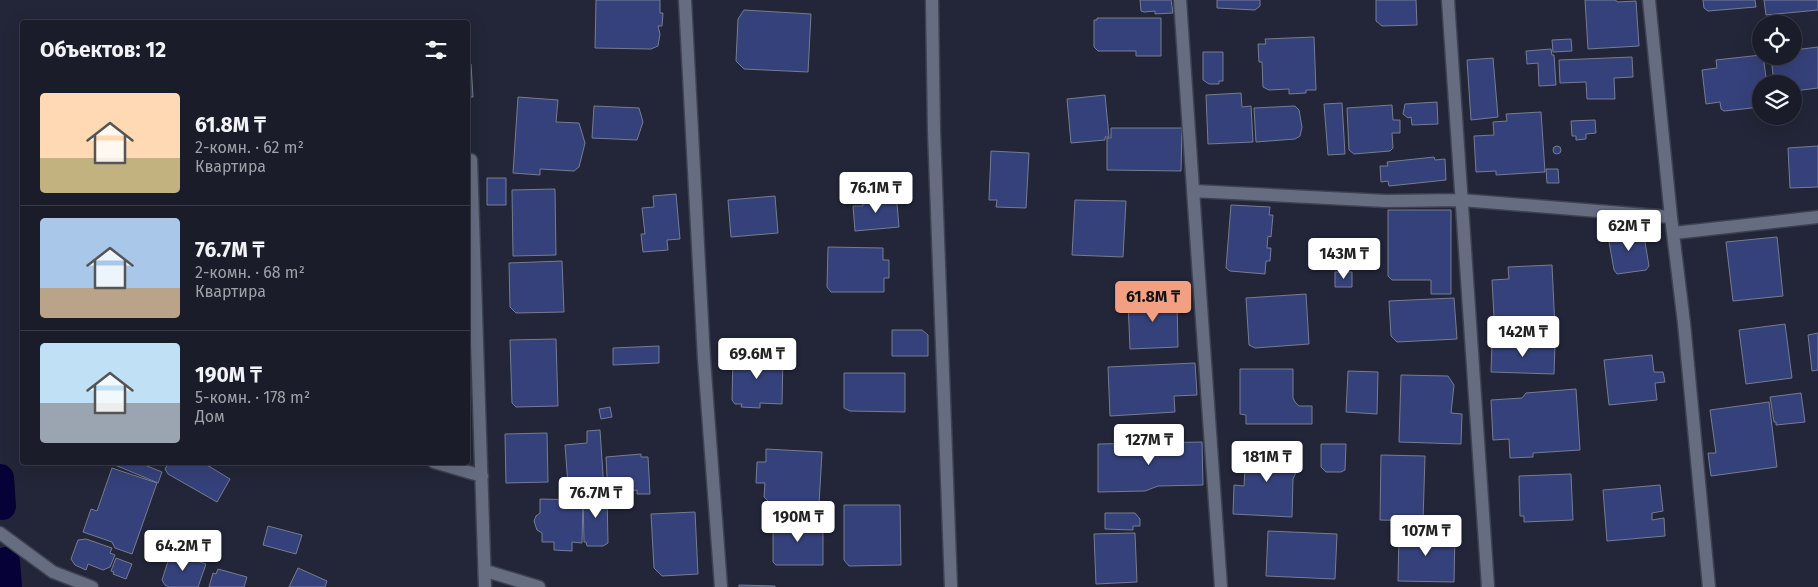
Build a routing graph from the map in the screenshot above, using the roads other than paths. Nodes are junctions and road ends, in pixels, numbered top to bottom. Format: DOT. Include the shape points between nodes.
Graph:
graph roads {
  1 [pos="685,0"];
  2 [pos="932,0"];
  3 [pos="1180,0"];
  4 [pos="1448,0"];
  5 [pos="1649,0"];
  6 [pos="471,160"];
  7 [pos="1194,191"];
  8 [pos="1461,200"];
  9 [pos="1671,217"];
  10 [pos="1818,217"];
  11 [pos="1674,233"];
  12 [pos="444,465"];
  13 [pos="482,476"];
  14 [pos="0,533"];
  15 [pos="486,571"];
  16 [pos="92,587"];
  17 [pos="485,587"];
  18 [pos="539,587"];
  19 [pos="721,587"];
  20 [pos="951,587"];
  21 [pos="1221,587"];
  22 [pos="1488,587"];
  23 [pos="1709,587"];
  1 -- 19 [label="street" via="704,359"];
  2 -- 20 [label="street"];
  3 -- 7 [label="street"];
  4 -- 8 [label="street"];
  5 -- 9 [label="street"];
  6 -- 13 [label="street"];
  7 -- 8 [label="street" via="1386,201"];
  7 -- 21 [label="street"];
  8 -- 9 [label="street"];
  8 -- 22 [label="street"];
  9 -- 11 [label="street"];
  10 -- 11 [label="street"];
  11 -- 23 [label="street"];
  12 -- 13 [label="street"];
  13 -- 15 [label="street"];
  14 -- 16 [label="street" via="52,572"];
  15 -- 17 [label="street"];
  15 -- 18 [label="street"];
}
